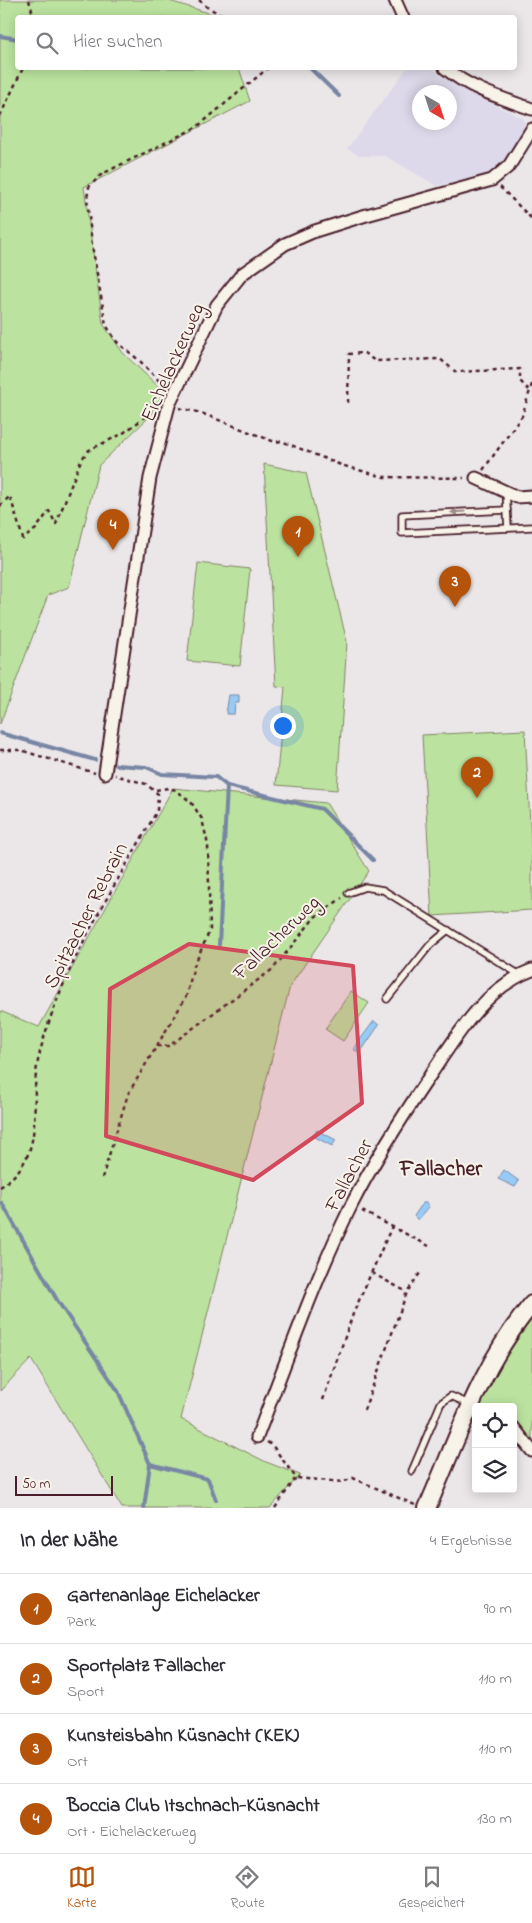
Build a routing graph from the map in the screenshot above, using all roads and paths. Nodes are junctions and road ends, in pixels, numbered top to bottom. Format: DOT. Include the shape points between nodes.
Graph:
graph roads {
  1 [pos="29,0"];
  2 [pos="199,0"];
  3 [pos="395,0"];
  4 [pos="33,15"];
  5 [pos="222,15"];
  6 [pos="402,15"];
  7 [pos="22,70"];
  8 [pos="266,70"];
  9 [pos="447,70"];
  10 [pos="532,109"];
  11 [pos="0,116"];
  12 [pos="532,129"];
  13 [pos="492,180"];
  14 [pos="532,219"];
  15 [pos="532,384"];
  16 [pos="530,392"];
  17 [pos="172,401"];
  18 [pos="526,402"];
  19 [pos="532,402"];
  20 [pos="348,403"];
  21 [pos="476,478"];
  22 [pos="506,491"];
  23 [pos="532,496"];
  24 [pos="0,506"];
  25 [pos="507,510"];
  26 [pos="532,527"];
  27 [pos="508,528"];
  28 [pos="0,750"];
  29 [pos="105,773"];
  30 [pos="156,790"];
  31 [pos="348,893"];
  32 [pos="448,930"];
  33 [pos="532,970"];
  34 [pos="520,975"];
  35 [pos="387,999"];
  36 [pos="157,1046"];
  37 [pos="102,1178"];
  38 [pos="0,1187"];
  39 [pos="351,1206"];
  40 [pos="392,1226"];
  41 [pos="428,1246"];
  42 [pos="372,1273"];
  43 [pos="420,1273"];
  44 [pos="407,1292"];
  45 [pos="532,1304"];
  46 [pos="323,1400"];
  47 [pos="474,1403"];
  48 [pos="472,1406"];
  49 [pos="472,1408"];
  50 [pos="364,1410"];
  51 [pos="517,1432"];
  52 [pos="257,1437"];
  53 [pos="532,1451"];
  54 [pos="412,1471"];
  55 [pos="296,1478"];
  56 [pos="421,1506"];
  57 [pos="275,1508"];
  1 -- 4 [label="path"];
  2 -- 5 [label="path"];
  3 -- 6 [label="street"];
  7 -- 11 [label="path"];
  8 -- 17 [label="path" via="197,127 102,174 89,187 91,237 106,324 117,342 140,361"];
  9 -- 10 [label="street" via="486,93"];
  12 -- 13 [label="street, Eichelackerweg" via="509,166"];
  13 -- 14 [label="path"];
  13 -- 17 [label="street, Eichelackerweg" via="315,231 285,244 257,262 242,274 216,305"];
  15 -- 16 [label="path"];
  16 -- 18 [label="path"];
  16 -- 20 [label="path" via="520,381 520,369 456,372 440,359 375,361 364,353 348,354"];
  17 -- 21 [label="path" via="341,466 384,477"];
  17 -- 24 [label="path" via="122,434 89,450 81,460 56,524 49,511 36,529 23,539 10,496"];
  17 -- 29 [label="street, Eichelackerweg" via="150,478"];
  18 -- 19 [label="path"];
  18 -- 21 [label="path" via="522,416"];
  21 -- 22 [label="street"];
  22 -- 23 [label="street" via="517,496"];
  22 -- 25 [label="lane"];
  25 -- 27 [label="lane"];
  25 -- 27 [label="lane, one-way" via="402,515 402,533"];
  26 -- 27 [label="lane"];
  28 -- 29 [label="path" via="20,750 94,773"];
  29 -- 30 [label="path" via="146,784"];
  30 -- 36 [label="path" via="176,790 191,802 202,819 208,845 210,930 194,966 186,997"];
  30 -- 38 [label="path, Spitzacher Rebrain" via="159,797 157,811 100,909 65,980 39,1058 34,1090 34,1137 22,1167"];
  31 -- 32 [label="lane, Fallacherweg" via="365,887 383,890"];
  31 -- 36 [label="path, Fallacherweg" via="315,917 273,969 169,1046"];
  32 -- 34 [label="lane, Fallacherweg"];
  32 -- 35 [label="lane" via="430,945"];
  33 -- 34 [label="street, Fallacher"];
  34 -- 39 [label="street, Fallacher" via="488,999 466,1022 395,1128"];
  36 -- 37 [label="path" via="128,1094"];
  39 -- 40 [label="path"];
  39 -- 52 [label="street, Fallacher" via="318,1276"];
  40 -- 41 [label="path"];
  40 -- 42 [label="path"];
  42 -- 44 [label="path"];
  42 -- 46 [label="path" via="350,1323"];
  43 -- 44 [label="path"];
  44 -- 50 [label="path"];
  45 -- 47 [label="main road" via="486,1370"];
  48 -- 54 [label="lane" via="451,1396 441,1403"];
  49 -- 56 [label="main road"];
  51 -- 53 [label="street"];
  52 -- 55 [label="path" via="272,1445"];
  55 -- 56 [label="path" via="343,1482 353,1478"];
  55 -- 57 [label="path"];
}
